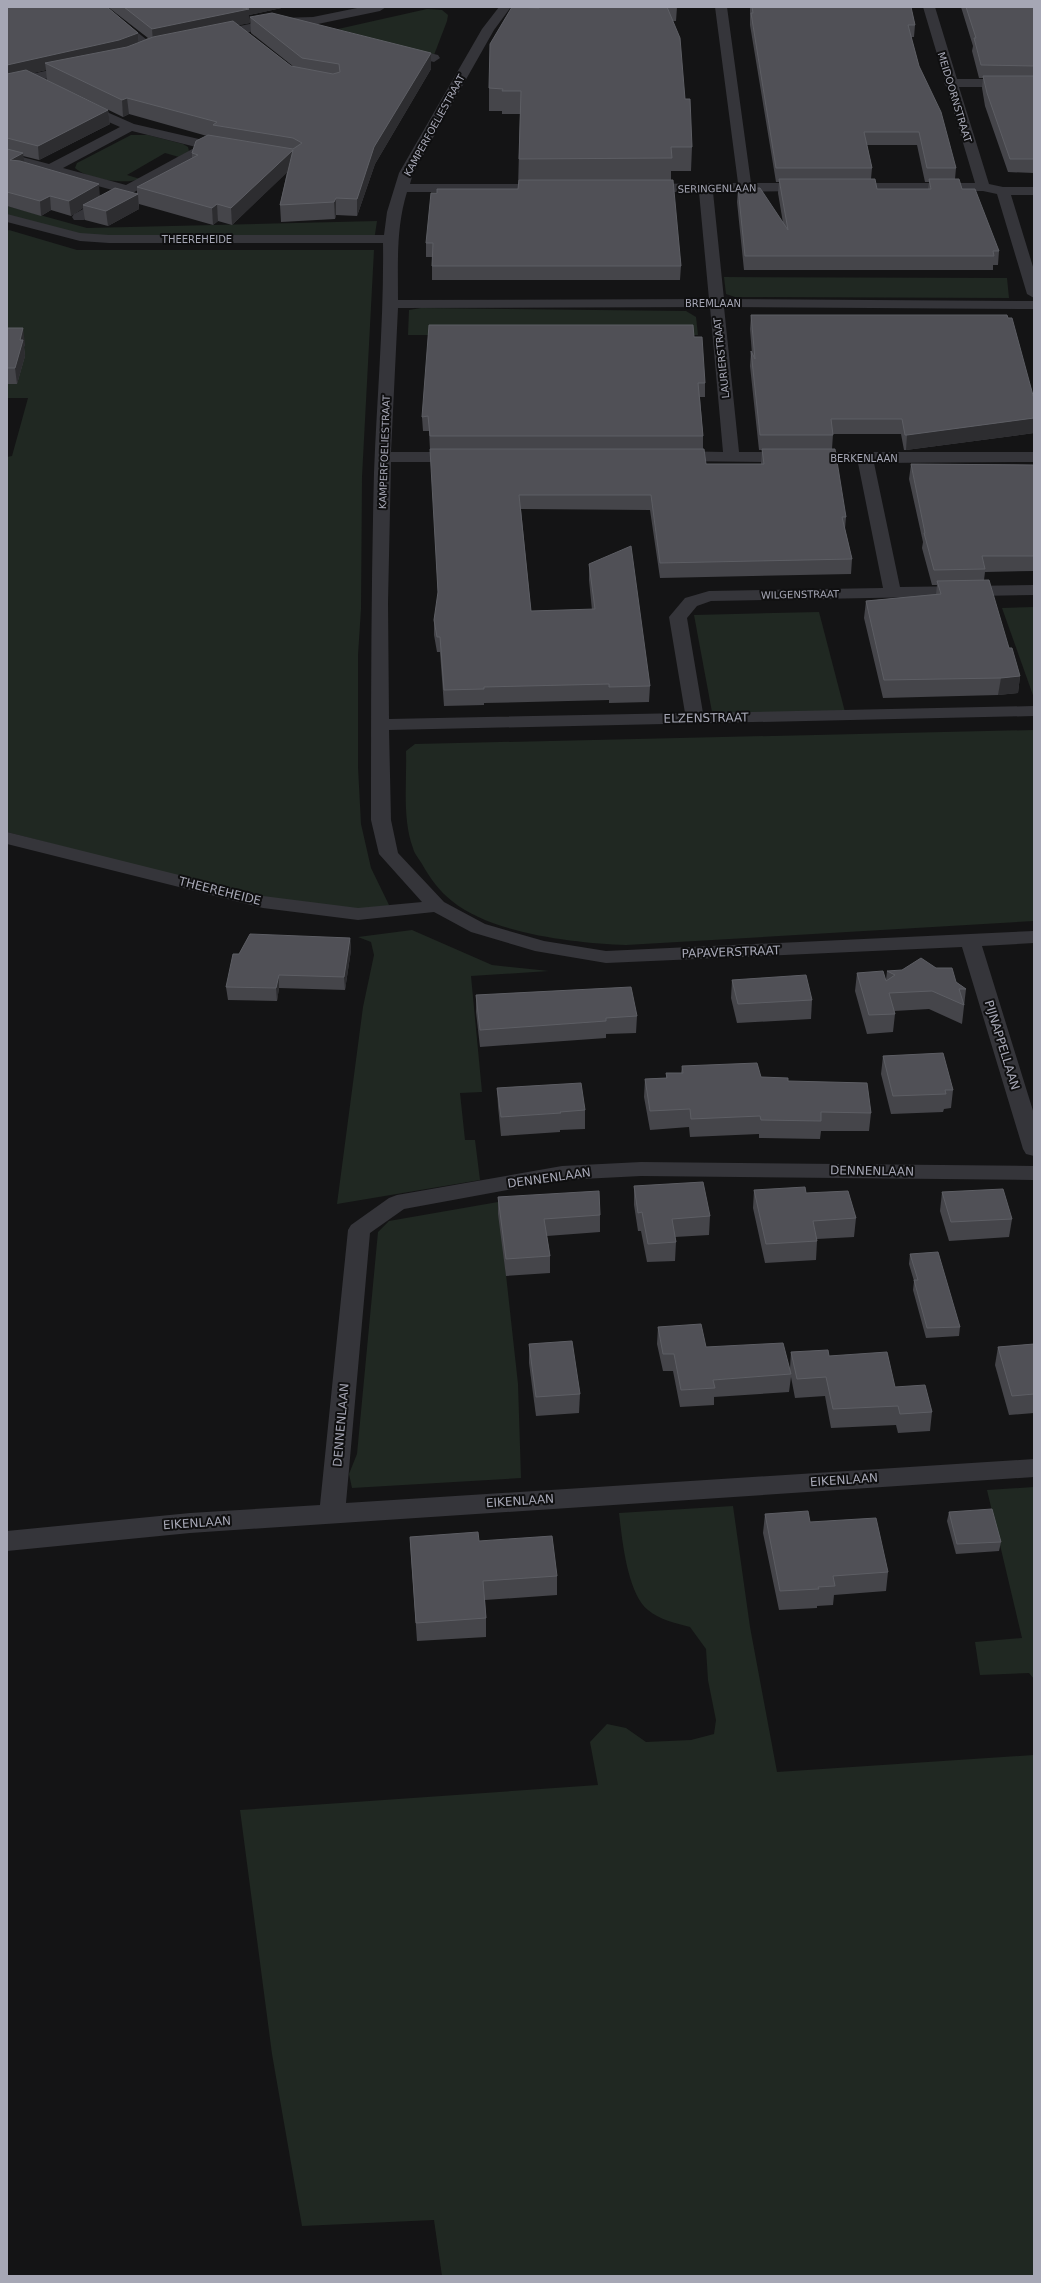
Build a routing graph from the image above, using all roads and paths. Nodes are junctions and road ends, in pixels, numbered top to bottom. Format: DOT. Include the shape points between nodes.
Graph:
graph roads {
  1 [pos="98,7"];
  2 [pos="380,7"];
  3 [pos="505,7"];
  4 [pos="721,7"];
  5 [pos="929,7"];
  6 [pos="313,21"];
  7 [pos="237,31"];
  8 [pos="332,31"];
  9 [pos="206,37"];
  10 [pos="252,42"];
  11 [pos="166,45"];
  12 [pos="391,47"];
  13 [pos="151,48"];
  14 [pos="138,53"];
  15 [pos="434,58"];
  16 [pos="88,66"];
  17 [pos="29,78"];
  18 [pos="7,83"];
  19 [pos="950,83"];
  20 [pos="1034,83"];
  21 [pos="51,89"];
  22 [pos="70,98"];
  23 [pos="130,127"];
  24 [pos="207,146"];
  25 [pos="236,151"];
  26 [pos="7,157"];
  27 [pos="51,169"];
  28 [pos="745,187"];
  29 [pos="401,188"];
  30 [pos="564,188"];
  31 [pos="627,188"];
  32 [pos="706,188"];
  33 [pos="983,188"];
  34 [pos="128,190"];
  35 [pos="1003,190"];
  36 [pos="1034,191"];
  37 [pos="79,217"];
  38 [pos="7,218"];
  39 [pos="390,239"];
  40 [pos="1034,294"];
  41 [pos="716,303"];
  42 [pos="391,304"];
  43 [pos="1034,305"];
  44 [pos="660,456"];
  45 [pos="731,456"];
  46 [pos="383,457"];
  47 [pos="478,457"];
  48 [pos="1034,457"];
  49 [pos="865,458"];
  50 [pos="1034,590"];
  51 [pos="892,592"];
  52 [pos="1034,711"];
  53 [pos="695,719"];
  54 [pos="379,725"];
  55 [pos="7,838"];
  56 [pos="437,906"];
  57 [pos="1034,937"];
  58 [pos="970,941"];
  59 [pos="1034,1148"];
  60 [pos="1034,1173"];
  61 [pos="1034,1468"];
  62 [pos="332,1514"];
  63 [pos="7,1541"];
  1 -- 13 [label="street"];
  2 -- 6 [label="street"];
  3 -- 29 [label="street, KAMPERFOELIESTRAAT" via="488,29 436,118 406,173"];
  4 -- 28 [label="street"];
  5 -- 19 [label="street, MEIDOORNSTRAAT"];
  6 -- 7 [label="street" via="280,22"];
  6 -- 8 [label="street" via="325,30"];
  7 -- 9 [label="street"];
  7 -- 10 [label="street"];
  11 -- 13 [label="street"];
  12 -- 15 [label="street"];
  13 -- 14 [label="street"];
  16 -- 17 [label="street"];
  17 -- 18 [label="street"];
  17 -- 21 [label="street"];
  19 -- 20 [label="street"];
  19 -- 33 [label="street, MEIDOORNSTRAAT"];
  22 -- 23 [label="street"];
  23 -- 24 [label="street"];
  23 -- 27 [label="street"];
  24 -- 25 [label="street"];
  24 -- 34 [label="street"];
  26 -- 27 [label="street"];
  27 -- 34 [label="street"];
  28 -- 32 [label="street, SERINGENLAAN"];
  28 -- 33 [label="street, SERINGENLAAN"];
  29 -- 30 [label="street"];
  29 -- 39 [label="street, KAMPERFOELIESTRAAT"];
  31 -- 32 [label="street, SERINGENLAAN"];
  32 -- 41 [label="street, LAURIERSTRAAT"];
  33 -- 35 [label="street, SERINGENLAAN"];
  34 -- 37 [label="street"];
  35 -- 36 [label="street, SERINGENLAAN"];
  35 -- 40 [label="street"];
  38 -- 39 [label="street, THEEREHEIDE" via="80,237 109,239"];
  39 -- 42 [label="street, KAMPERFOELIESTRAAT"];
  41 -- 42 [label="street, BREMLAAN"];
  41 -- 43 [label="street, BREMLAAN"];
  41 -- 45 [label="street, LAURIERSTRAAT"];
  42 -- 46 [label="street, KAMPERFOELIESTRAAT"];
  44 -- 45 [label="street, BERKENLAAN"];
  45 -- 49 [label="street, BERKENLAAN"];
  46 -- 47 [label="street"];
  46 -- 54 [label="street, KAMPERFOELIESTRAAT"];
  48 -- 49 [label="street, BERKENLAAN"];
  49 -- 51 [label="street"];
  50 -- 51 [label="street, WILGENSTRAAT"];
  51 -- 53 [label="street, WILGENSTRAAT" via="709,596 691,602 678,617"];
  52 -- 53 [label="street, ELZENSTRAAT"];
  53 -- 54 [label="street, ELZENSTRAAT"];
  54 -- 56 [label="street, KAMPERFOELIESTRAAT" via="381,820 389,854"];
  55 -- 56 [label="street, THEEREHEIDE" via="263,902 358,914"];
  56 -- 58 [label="street, PAPAVERSTRAAT" via="478,928 542,947 606,957"];
  57 -- 58 [label="street, PAPAVERSTRAAT"];
  58 -- 59 [label="street, PIJNAPPELLAAN"];
  60 -- 62 [label="street, DENNENLAAN" via="641,1168 562,1173 397,1203 359,1230"];
  61 -- 62 [label="street, EIKENLAAN"];
  62 -- 63 [label="street, EIKENLAAN" via="190,1523"];
}
